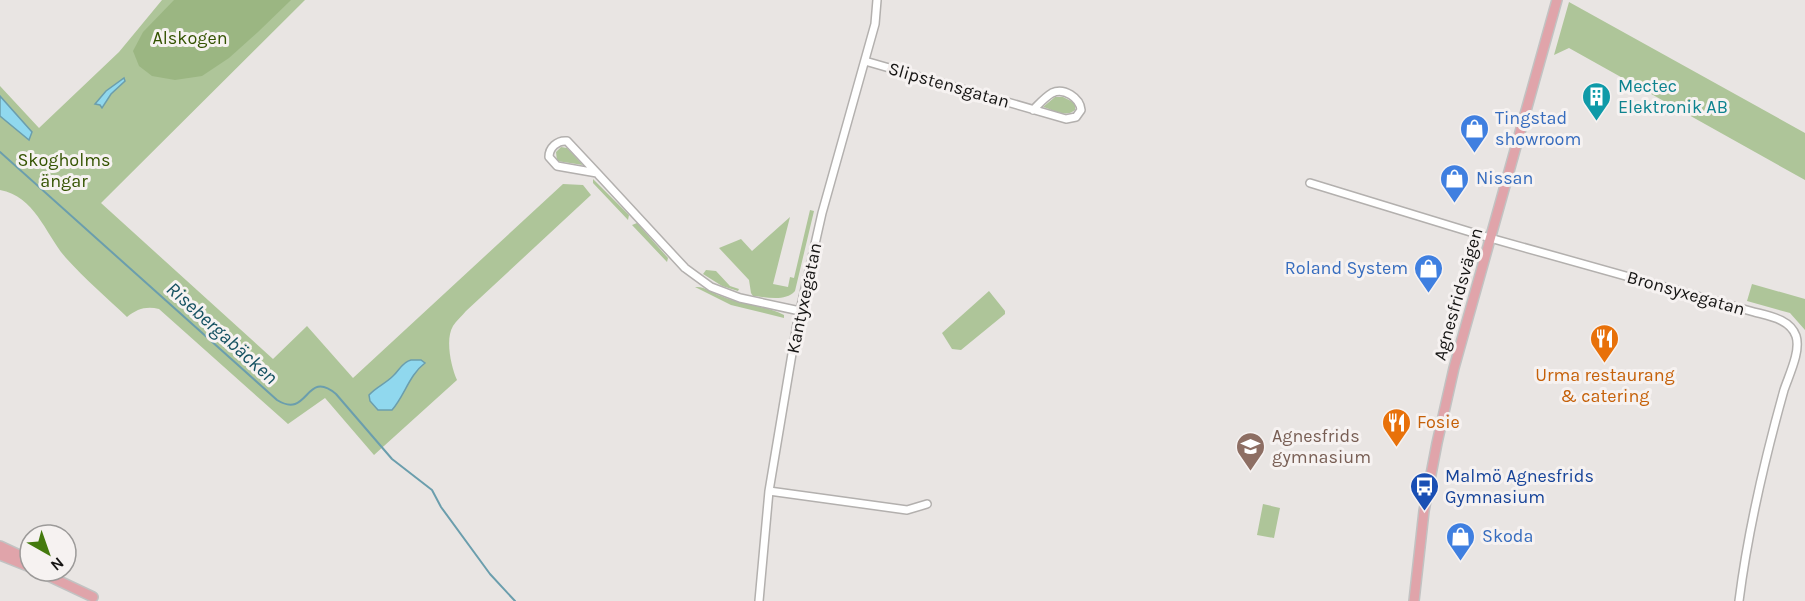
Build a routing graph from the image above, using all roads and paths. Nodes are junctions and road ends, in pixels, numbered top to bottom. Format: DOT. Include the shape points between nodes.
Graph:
graph roads {
  1 [pos="877,0"];
  2 [pos="1557,0"];
  3 [pos="864,62"];
  4 [pos="1033,110"];
  5 [pos="597,173"];
  6 [pos="1310,183"];
  7 [pos="1491,238"];
  8 [pos="800,311"];
  9 [pos="769,491"];
  10 [pos="927,504"];
  11 [pos="0,546"];
  12 [pos="18,554"];
  13 [pos="0,555"];
  14 [pos="18,562"];
  15 [pos="63,583"];
  16 [pos="70,583"];
  17 [pos="97,599"];
  18 [pos="759,601"];
  19 [pos="1414,601"];
  20 [pos="1739,601"];
  1 -- 3 [label="street, Kantyxegatan"];
  2 -- 7 [label="main road, Agnesfridsvägen"];
  3 -- 4 [label="street, Slipstensgatan"];
  3 -- 8 [label="street, Kantyxegatan" via="822,213"];
  4 -- 4 [label="street, Slipstensgatan" via="1071,119 1081,107 1073,96 1058,92"];
  5 -- 5 [label="street" via="557,166 549,158 551,149 558,142 567,141"];
  5 -- 8 [label="street" via="695,276 711,287"];
  6 -- 7 [label="street, Bronsyxegatan"];
  7 -- 19 [label="main road, Agnesfridsvägen" via="1437,443"];
  7 -- 20 [label="street, Bronsyxegatan" via="1784,321 1793,331 1796,351 1751,528"];
  8 -- 9 [label="street, Kantyxegatan"];
  9 -- 10 [label="street" via="907,510"];
  9 -- 18 [label="street, Kantyxegatan"];
  11 -- 12 [label="main road"];
  13 -- 14 [label="main road"];
  15 -- 17 [label="main road"];
  16 -- 17 [label="main road"];
}
